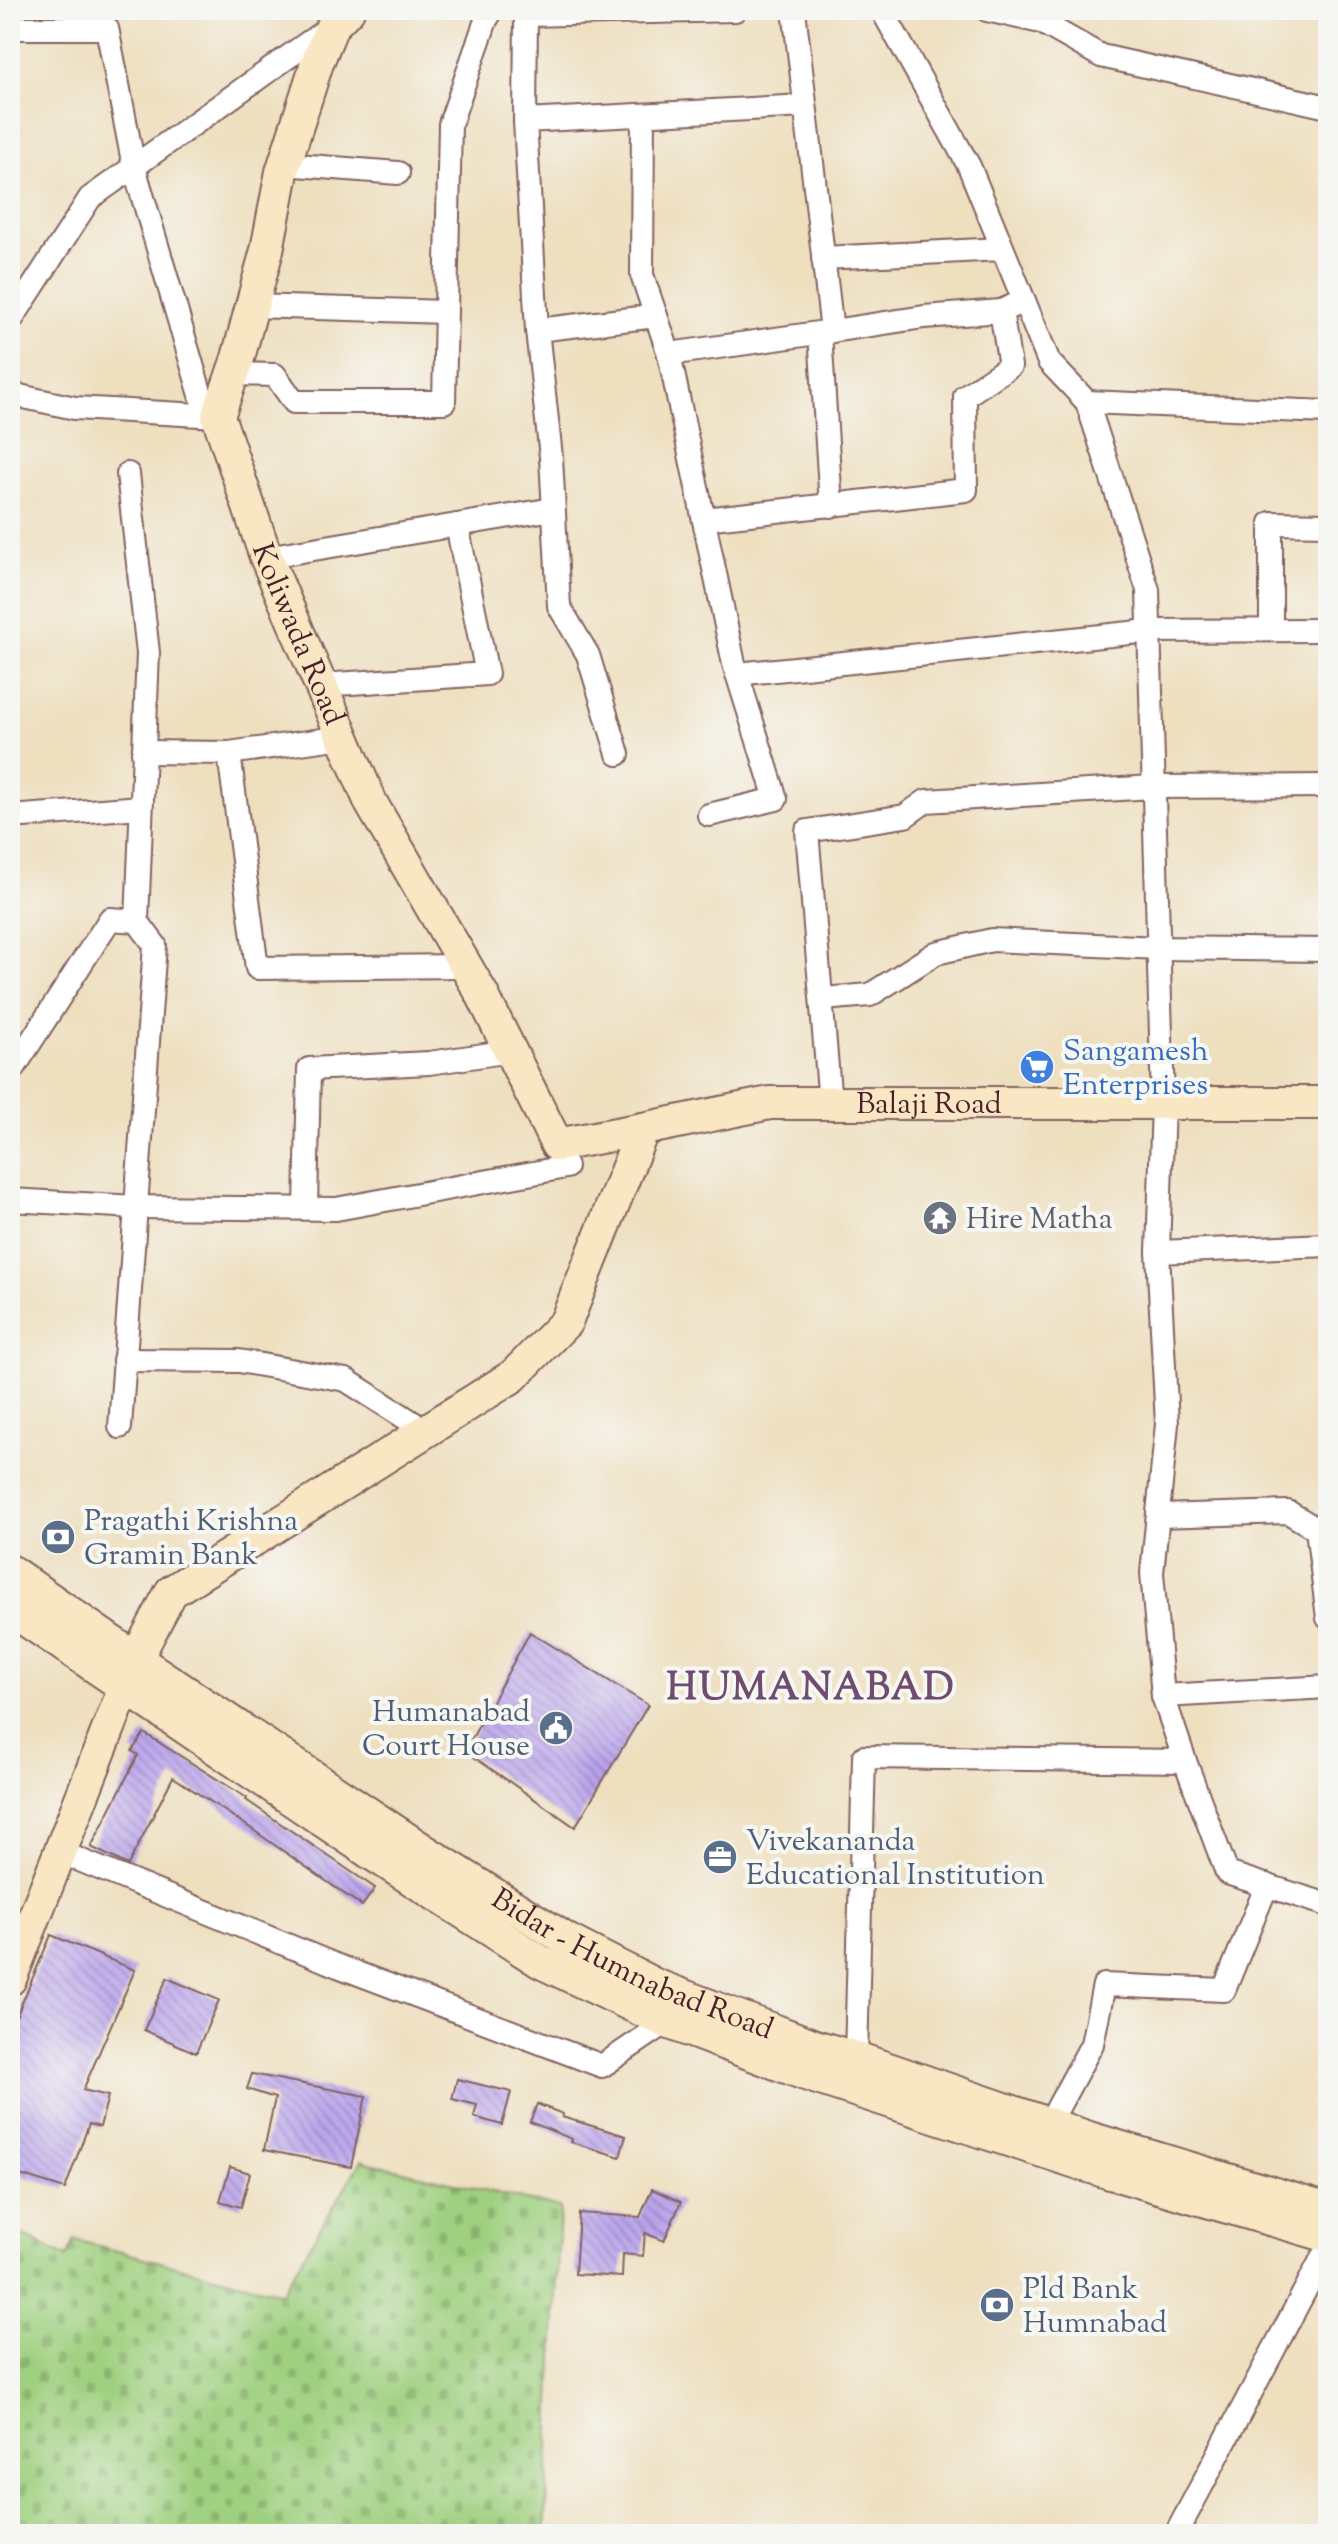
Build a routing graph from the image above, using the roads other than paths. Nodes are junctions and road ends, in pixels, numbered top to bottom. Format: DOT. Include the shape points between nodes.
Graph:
graph roads {
  1 [pos="492,10"];
  2 [pos="735,10"];
  3 [pos="794,10"];
  4 [pos="882,10"];
  5 [pos="987,10"];
  6 [pos="340,18"];
  7 [pos="10,28"];
  8 [pos="805,106"];
  9 [pos="1328,107"];
  10 [pos="643,115"];
  11 [pos="525,121"];
  12 [pos="284,164"];
  13 [pos="134,167"];
  14 [pos="398,173"];
  15 [pos="1002,249"];
  16 [pos="823,258"];
  17 [pos="1024,301"];
  18 [pos="252,306"];
  19 [pos="1001,311"];
  20 [pos="446,312"];
  21 [pos="656,316"];
  22 [pos="10,322"];
  23 [pos="537,330"];
  24 [pos="826,332"];
  25 [pos="669,354"];
  26 [pos="233,374"];
  27 [pos="10,394"];
  28 [pos="1087,402"];
  29 [pos="1328,412"];
  30 [pos="218,416"];
  31 [pos="128,474"];
  32 [pos="831,506"];
  33 [pos="553,509"];
  34 [pos="704,519"];
  35 [pos="1328,524"];
  36 [pos="457,525"];
  37 [pos="266,557"];
  38 [pos="1271,630"];
  39 [pos="1328,630"];
  40 [pos="1149,631"];
  41 [pos="737,674"];
  42 [pos="321,685"];
  43 [pos="343,737"];
  44 [pos="143,752"];
  45 [pos="229,753"];
  46 [pos="618,754"];
  47 [pos="1328,786"];
  48 [pos="1153,787"];
  49 [pos="141,807"];
  50 [pos="709,815"];
  51 [pos="10,817"];
  52 [pos="137,921"];
  53 [pos="1158,948"];
  54 [pos="1328,950"];
  55 [pos="466,966"];
  56 [pos="823,999"];
  57 [pos="511,1051"];
  58 [pos="10,1074"];
  59 [pos="830,1103"];
  60 [pos="1328,1103"];
  61 [pos="1163,1104"];
  62 [pos="643,1129"];
  63 [pos="557,1145"];
  64 [pos="10,1200"];
  65 [pos="136,1207"];
  66 [pos="306,1208"];
  67 [pos="1328,1245"];
  68 [pos="1158,1252"];
  69 [pos="124,1360"];
  70 [pos="120,1427"];
  71 [pos="426,1431"];
  72 [pos="1158,1516"];
  73 [pos="1322,1533"];
  74 [pos="10,1571"];
  75 [pos="10,1609"];
  76 [pos="1328,1618"];
  77 [pos="130,1673"];
  78 [pos="1328,1687"];
  79 [pos="1163,1696"];
  80 [pos="1185,1761"];
  81 [pos="60,1852"];
  82 [pos="1267,1885"];
  83 [pos="1328,1905"];
  84 [pos="10,1979"];
  85 [pos="667,2022"];
  86 [pos="856,2058"];
  87 [pos="1049,2124"];
  88 [pos="1328,2210"];
  89 [pos="1328,2236"];
  90 [pos="1328,2247"];
  91 [pos="1176,2534"];
  1 -- 20 [label="street" via="450,124"];
  2 -- 11 [label="street" via="526,15"];
  3 -- 8 [label="street"];
  4 -- 15 [label="street" via="969,166"];
  5 -- 9 [label="street" via="1041,22 1101,56"];
  6 -- 12 [label="street" via="317,63"];
  6 -- 13 [label="street"];
  7 -- 13 [label="street" via="107,28"];
  8 -- 10 [label="street"];
  8 -- 16 [label="street"];
  10 -- 11 [label="street"];
  10 -- 21 [label="street" via="642,275"];
  11 -- 23 [label="street"];
  12 -- 14 [label="street"];
  12 -- 18 [label="street"];
  13 -- 22 [label="street" via="90,198"];
  13 -- 30 [label="street" via="203,402"];
  15 -- 16 [label="street"];
  15 -- 17 [label="street"];
  16 -- 24 [label="street"];
  17 -- 19 [label="street"];
  17 -- 28 [label="street" via="1049,362"];
  18 -- 20 [label="street"];
  18 -- 26 [label="street"];
  19 -- 24 [label="street"];
  19 -- 32 [label="street" via="1010,366 965,396 966,490"];
  20 -- 26 [label="street" via="444,402 294,402 275,375"];
  21 -- 23 [label="street"];
  21 -- 25 [label="street"];
  23 -- 33 [label="street"];
  24 -- 25 [label="street"];
  24 -- 32 [label="street"];
  25 -- 34 [label="street"];
  26 -- 30 [label="street"];
  27 -- 30 [label="street" via="75,408"];
  28 -- 29 [label="street"];
  28 -- 40 [label="street" via="1148,590"];
  30 -- 37 [label="street, Koliwada Road"];
  31 -- 44 [label="street" via="148,653"];
  32 -- 34 [label="street"];
  33 -- 36 [label="street"];
  33 -- 46 [label="street" via="559,606 588,655"];
  34 -- 41 [label="street"];
  35 -- 38 [label="street" via="1271,523"];
  36 -- 37 [label="street"];
  36 -- 42 [label="street" via="487,674"];
  37 -- 42 [label="street, Koliwada Road"];
  38 -- 39 [label="street"];
  38 -- 40 [label="street"];
  40 -- 41 [label="street"];
  40 -- 48 [label="street"];
  41 -- 50 [label="street" via="776,799"];
  42 -- 43 [label="street, Koliwada Road"];
  43 -- 45 [label="street"];
  43 -- 55 [label="street, Koliwada Road" via="371,803"];
  44 -- 45 [label="street"];
  44 -- 49 [label="street"];
  45 -- 55 [label="street" via="257,968"];
  47 -- 48 [label="street"];
  48 -- 53 [label="street"];
  48 -- 56 [label="street" via="926,801 905,816 807,831"];
  49 -- 51 [label="street"];
  49 -- 52 [label="street"];
  52 -- 58 [label="street" via="110,919"];
  52 -- 65 [label="street" via="155,945"];
  53 -- 54 [label="street"];
  53 -- 56 [label="street" via="992,940 936,953 870,995"];
  53 -- 61 [label="street"];
  55 -- 57 [label="street, Koliwada Road"];
  56 -- 59 [label="street"];
  57 -- 63 [label="street, Koliwada Road"];
  57 -- 66 [label="street" via="429,1063 309,1069"];
  59 -- 61 [label="street, Balaji Road"];
  59 -- 62 [label="street, Balaji Road" via="770,1103"];
  60 -- 61 [label="street, Balaji Road"];
  61 -- 68 [label="street"];
  62 -- 63 [label="street"];
  62 -- 71 [label="street" via="566,1322 513,1376"];
  63 -- 66 [label="street" via="566,1167 336,1209"];
  64 -- 65 [label="street"];
  65 -- 66 [label="street"];
  65 -- 69 [label="street"];
  67 -- 68 [label="street"];
  68 -- 72 [label="street" via="1167,1424"];
  69 -- 70 [label="street"];
  69 -- 71 [label="street" via="239,1361 346,1380"];
  71 -- 77 [label="street" via="171,1592"];
  72 -- 73 [label="street" via="1288,1512"];
  72 -- 79 [label="street" via="1152,1573"];
  73 -- 76 [label="street"];
  74 -- 77 [label="street, Bidar - Humnabad Road"];
  75 -- 77 [label="street, Bidar - Humnabad Road"];
  77 -- 81 [label="street"];
  77 -- 85 [label="street, Bidar - Humnabad Road" via="368,1851 541,1962"];
  77 -- 86 [label="street, Bidar - Humnabad Road" via="567,1940 655,1985"];
  78 -- 79 [label="street"];
  79 -- 80 [label="street"];
  80 -- 82 [label="street" via="1227,1873"];
  80 -- 86 [label="street" via="864,1757"];
  81 -- 84 [label="street"];
  81 -- 85 [label="street" via="602,2066"];
  82 -- 83 [label="street"];
  82 -- 87 [label="street" via="1224,1990 1104,1985 1092,2044"];
  85 -- 89 [label="street, Bidar - Humnabad Road" via="937,2117"];
  86 -- 87 [label="street, Bidar - Humnabad Road"];
  87 -- 88 [label="street, Bidar - Humnabad Road"];
  90 -- 91 [label="street"];
}
